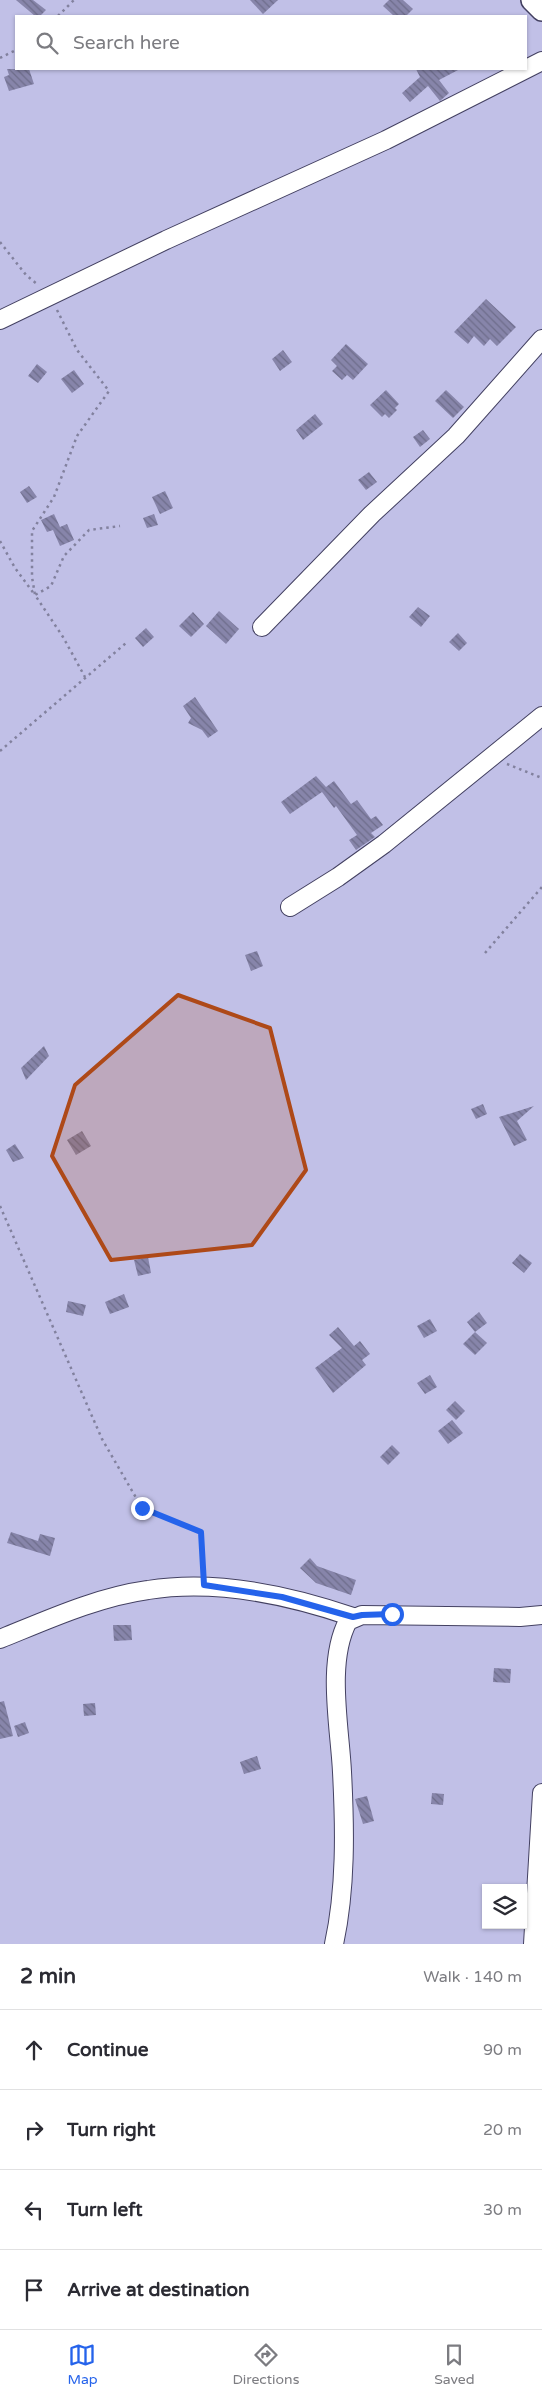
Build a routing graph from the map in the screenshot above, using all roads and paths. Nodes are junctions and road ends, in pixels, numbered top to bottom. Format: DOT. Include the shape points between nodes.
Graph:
graph roads {
  1 [pos="74,0"];
  2 [pos="532,0"];
  3 [pos="542,10"];
  4 [pos="59,15"];
  5 [pos="15,50"];
  6 [pos="0,58"];
  7 [pos="542,61"];
  8 [pos="527,69"];
  9 [pos="524,70"];
  10 [pos="0,242"];
  11 [pos="51,297"];
  12 [pos="0,320"];
  13 [pos="542,339"];
  14 [pos="120,526"];
  15 [pos="0,540"];
  16 [pos="35,595"];
  17 [pos="262,628"];
  18 [pos="126,643"];
  19 [pos="85,677"];
  20 [pos="542,716"];
  21 [pos="0,751"];
  22 [pos="489,758"];
  23 [pos="542,778"];
  24 [pos="542,887"];
  25 [pos="290,907"];
  26 [pos="486,953"];
  27 [pos="0,1206"];
  28 [pos="204,1585"];
  29 [pos="542,1615"];
  30 [pos="353,1617"];
  31 [pos="0,1639"];
  32 [pos="542,1793"];
  33 [pos="334,1944"];
  34 [pos="533,1944"];
  1 -- 4 [label="path"];
  2 -- 3 [label="street"];
  5 -- 6 [label="path"];
  7 -- 8 [label="street"];
  9 -- 11 [label="street" via="386,140 166,240"];
  10 -- 11 [label="path" via="26,274"];
  11 -- 12 [label="street"];
  11 -- 16 [label="path" via="77,350 109,392 77,436 54,497 32,531"];
  13 -- 17 [label="street" via="456,436 372,514"];
  14 -- 16 [label="path" via="90,530 64,556 51,586"];
  15 -- 16 [label="path"];
  16 -- 19 [label="path"];
  18 -- 19 [label="path"];
  19 -- 21 [label="path"];
  20 -- 22 [label="street"];
  22 -- 23 [label="path"];
  22 -- 25 [label="street" via="384,844"];
  24 -- 26 [label="path"];
  27 -- 28 [label="path" via="102,1439 142,1508 201,1532"];
  28 -- 30 [label="street" via="282,1597"];
  28 -- 31 [label="street" via="146,1590 104,1600"];
  29 -- 30 [label="street" via="392,1614"];
  30 -- 33 [label="street" via="343,1630 336,1685 343,1830 341,1892"];
  32 -- 34 [label="street"];
}
